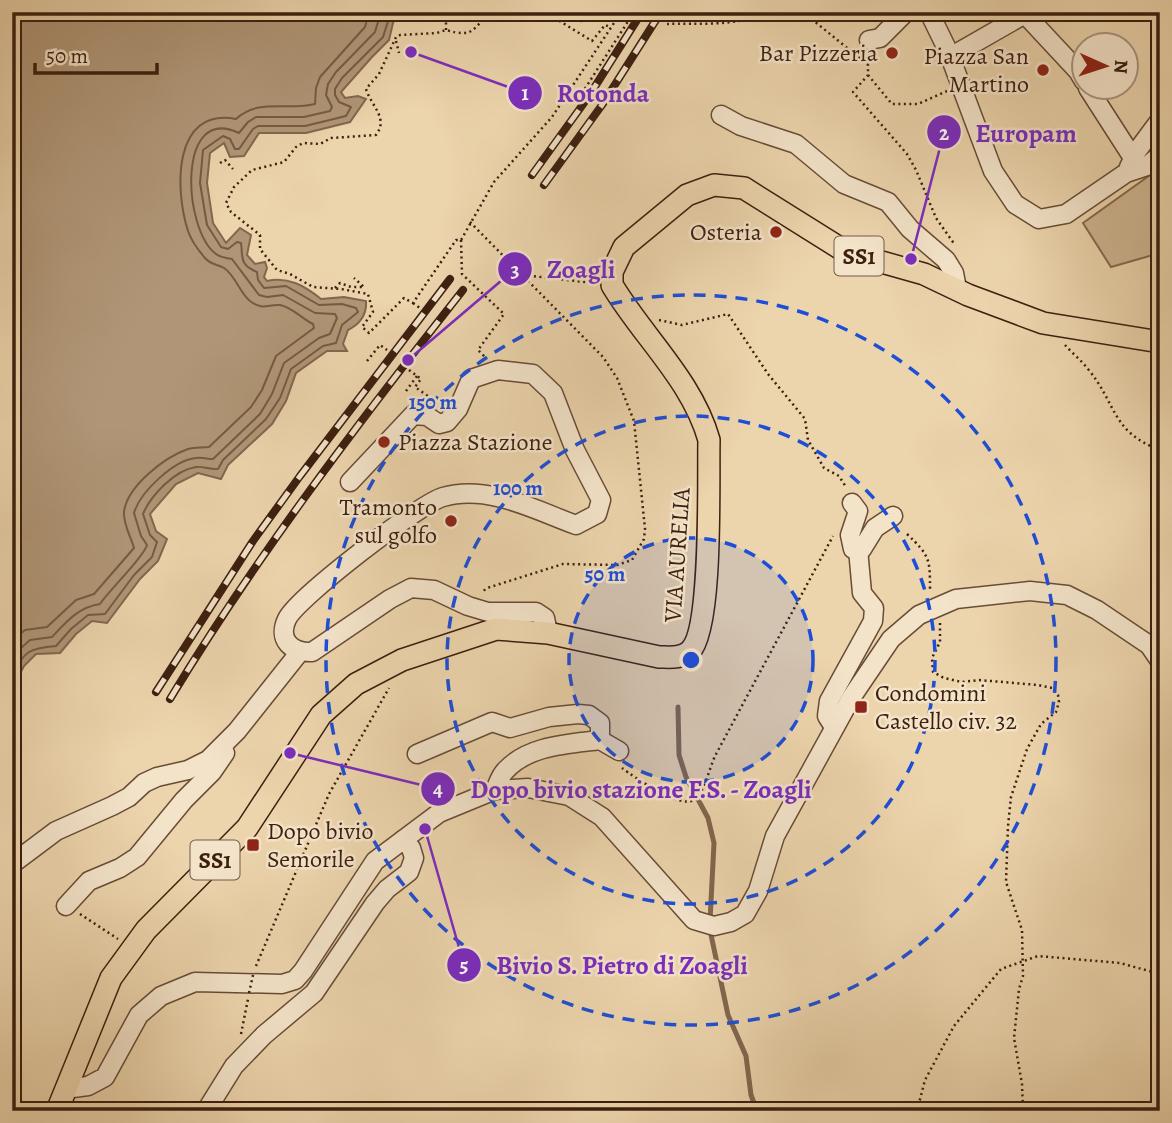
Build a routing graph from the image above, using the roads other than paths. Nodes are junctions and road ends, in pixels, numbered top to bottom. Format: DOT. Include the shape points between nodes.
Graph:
graph roads {
  1 [pos="906,12"];
  2 [pos="929,12"];
  3 [pos="1024,13"];
  4 [pos="869,40"];
  5 [pos="950,57"];
  6 [pos="1070,62"];
  7 [pos="1096,102"];
  8 [pos="721,115"];
  9 [pos="1160,120"];
  10 [pos="1160,155"];
  11 [pos="1130,166"];
  12 [pos="957,289"];
  13 [pos="1160,342"];
  14 [pos="350,482"];
  15 [pos="852,503"];
  16 [pos="892,516"];
  17 [pos="858,548"];
  18 [pos="548,633"];
  19 [pos="299,653"];
  20 [pos="1160,661"];
  21 [pos="834,727"];
  22 [pos="234,734"];
  23 [pos="600,740"];
  24 [pos="620,751"];
  25 [pos="417,754"];
  26 [pos="495,790"];
  27 [pos="80,822"];
  28 [pos="403,839"];
  29 [pos="12,846"];
  30 [pos="12,864"];
  31 [pos="66,906"];
  32 [pos="65,1089"];
  33 [pos="57,1111"];
  34 [pos="205,1111"];
  1 -- 4 [label="street" via="880,38"];
  2 -- 5 [label="street"];
  3 -- 5 [label="street"];
  3 -- 6 [label="street"];
  5 -- 11 [label="street" via="993,171 1015,204 1039,219 1066,214"];
  7 -- 11 [label="street"];
  8 -- 12 [label="street" via="796,144 844,184 888,202 910,229 946,260"];
  9 -- 11 [label="street"];
  10 -- 11 [label="street" via="1147,166"];
  12 -- 13 [label="main road, SS1" via="1043,323"];
  12 -- 18 [label="main road, VIA AURELIA / SS1" via="924,274 846,252 744,188 714,185 687,195 624,247 612,272 612,285 691,397 709,440 703,613 690,650 676,658"];
  14 -- 19 [label="street" via="413,415 427,416 439,424 447,422 471,379 498,370 533,374 553,393 601,500 597,514 576,525 495,495 443,497 397,523 287,619 285,638"];
  15 -- 17 [label="street" via="858,511 849,535 853,549"];
  16 -- 17 [label="street"];
  17 -- 21 [label="street" via="862,593 874,608 873,621 829,702 827,716"];
  18 -- 19 [label="street" via="545,618 536,612 488,612 434,590 411,588 312,652"];
  18 -- 32 [label="main road, VIA AURELIA / SS1" via="496,629 402,660 356,684 321,715 247,828 146,930 111,978"];
  19 -- 22 [label="street"];
  20 -- 21 [label="street" via="1149,645 1067,595 1030,591 956,599 919,615 891,639"];
  21 -- 26 [label="street" via="775,836 758,891 745,914 731,922 694,920 602,817 569,796 528,788"];
  22 -- 27 [label="street" via="208,760 144,783 129,797"];
  22 -- 31 [label="street" via="212,772 137,857 89,881"];
  23 -- 24 [label="street"];
  23 -- 25 [label="street" via="600,723 595,719 566,714 510,728 492,722"];
  23 -- 26 [label="street" via="537,751 504,772"];
  26 -- 28 [label="street" via="439,813"];
  27 -- 29 [label="street" via="68,817 48,824"];
  27 -- 30 [label="street" via="56,831"];
  28 -- 32 [label="street" via="375,861 295,980 282,984 195,982 161,996 139,1015 105,1077 88,1087"];
  28 -- 34 [label="street" via="414,858 410,872 374,903 314,993 234,1066"];
  32 -- 33 [label="main road, VIA AURELIA / SS1"];
}
